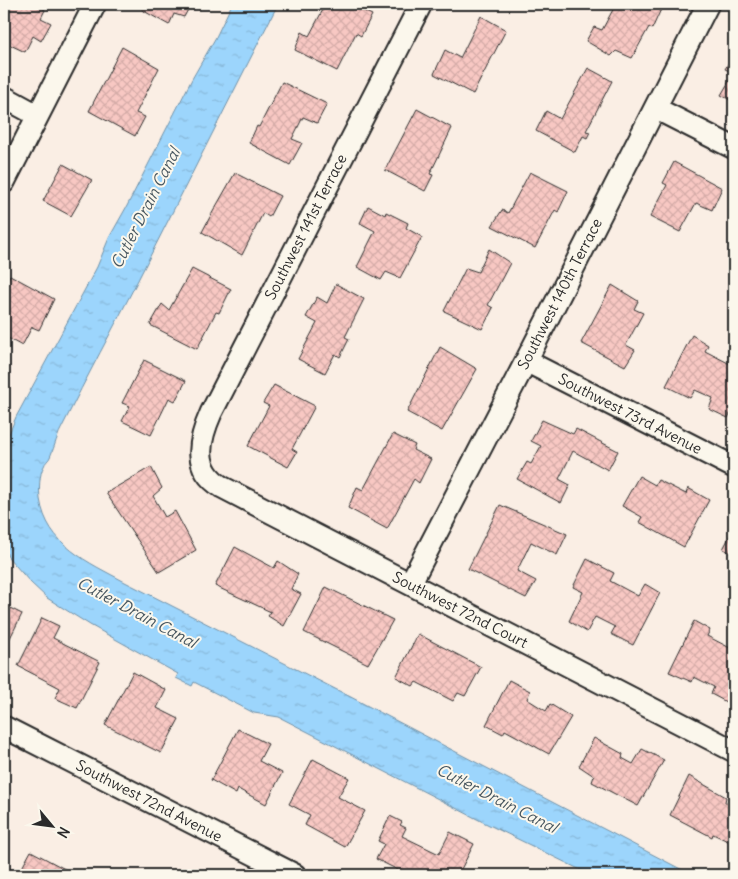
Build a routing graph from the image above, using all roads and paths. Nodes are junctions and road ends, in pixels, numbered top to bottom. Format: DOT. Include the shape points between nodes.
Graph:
graph roads {
  1 [pos="95,4"];
  2 [pos="421,4"];
  3 [pos="708,4"];
  4 [pos="4,97"];
  5 [pos="655,108"];
  6 [pos="37,115"];
  7 [pos="734,148"];
  8 [pos="4,182"];
  9 [pos="526,361"];
  10 [pos="201,454"];
  11 [pos="734,467"];
  12 [pos="410,584"];
  13 [pos="4,727"];
  14 [pos="734,751"];
  15 [pos="295,875"];
  1 -- 6 [label="street"];
  2 -- 10 [label="street, Southwest 141st Terrace" via="211,413 202,435"];
  3 -- 5 [label="street, Southwest 140th Terrace"];
  4 -- 6 [label="street"];
  5 -- 7 [label="street"];
  5 -- 9 [label="street, Southwest 140th Terrace"];
  6 -- 8 [label="street"];
  9 -- 11 [label="street, Southwest 73rd Avenue"];
  9 -- 12 [label="street, Southwest 140th Terrace"];
  10 -- 12 [label="street, Southwest 72nd Court" via="205,471 214,482"];
  12 -- 14 [label="street, Southwest 72nd Court"];
  13 -- 15 [label="street, Southwest 72nd Avenue"];
}
